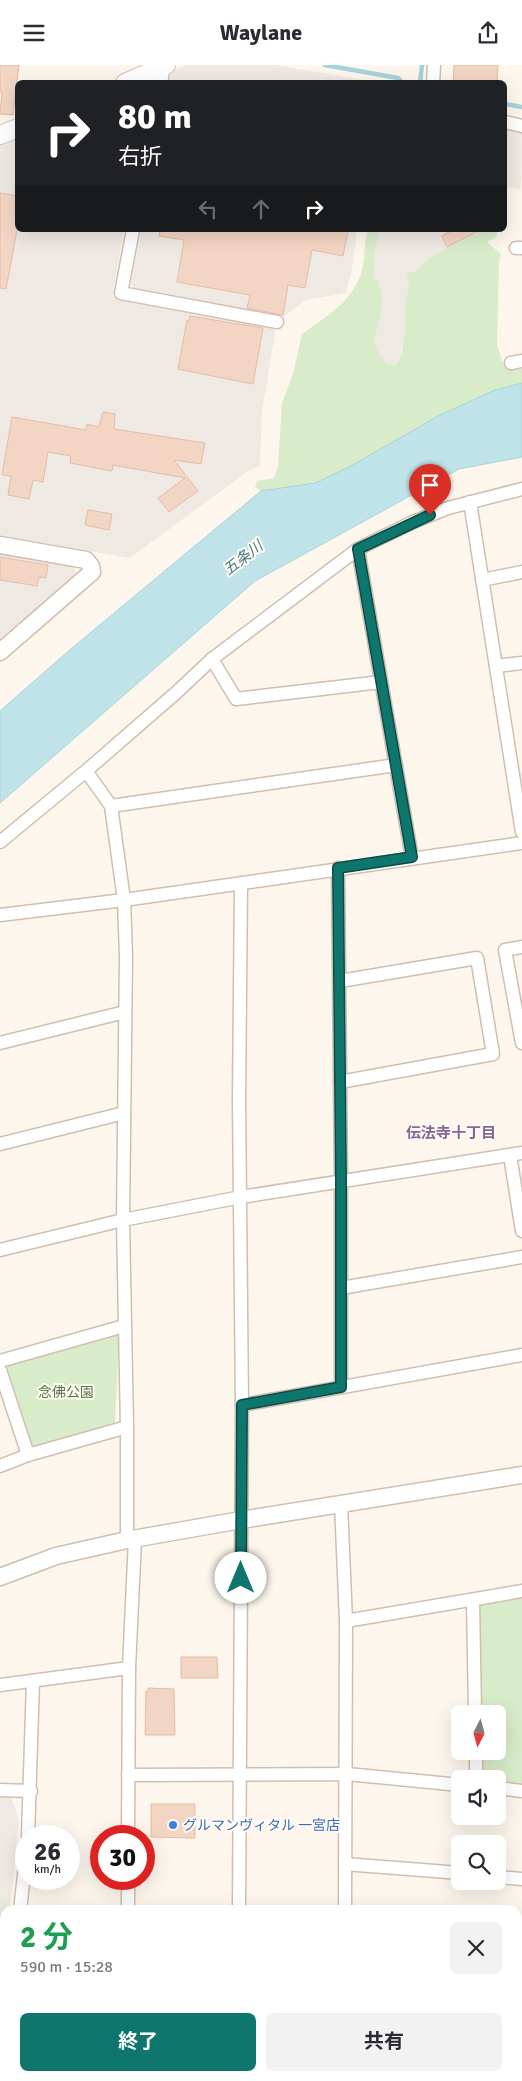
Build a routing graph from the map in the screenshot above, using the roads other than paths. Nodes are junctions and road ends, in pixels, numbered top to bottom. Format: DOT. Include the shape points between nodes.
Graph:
graph roads {
  1 [pos="434,65"];
  2 [pos="164,71"];
  3 [pos="135,80"];
  4 [pos="433,80"];
  5 [pos="507,122"];
  6 [pos="522,126"];
  7 [pos="15,129"];
  8 [pos="0,135"];
  9 [pos="133,232"];
  10 [pos="277,323"];
  11 [pos="522,489"];
  12 [pos="470,502"];
  13 [pos="0,545"];
  14 [pos="358,549"];
  15 [pos="522,573"];
  16 [pos="482,579"];
  17 [pos="0,652"];
  18 [pos="212,659"];
  19 [pos="522,663"];
  20 [pos="496,666"];
  21 [pos="381,682"];
  22 [pos="516,749"];
  23 [pos="396,765"];
  24 [pos="86,771"];
  25 [pos="111,806"];
  26 [pos="522,832"];
  27 [pos="0,842"];
  28 [pos="522,843"];
  29 [pos="412,857"];
  30 [pos="338,868"];
  31 [pos="241,883"];
  32 [pos="124,900"];
  33 [pos="0,915"];
  34 [pos="522,947"];
  35 [pos="340,981"];
  36 [pos="125,1013"];
  37 [pos="0,1043"];
  38 [pos="522,1043"];
  39 [pos="340,1082"];
  40 [pos="124,1113"];
  41 [pos="0,1144"];
  42 [pos="516,1154"];
  43 [pos="341,1182"];
  44 [pos="241,1197"];
  45 [pos="123,1220"];
  46 [pos="522,1231"];
  47 [pos="0,1250"];
  48 [pos="522,1257"];
  49 [pos="341,1288"];
  50 [pos="124,1325"];
  51 [pos="522,1355"];
  52 [pos="0,1361"];
  53 [pos="0,1370"];
  54 [pos="341,1387"];
  55 [pos="242,1405"];
  56 [pos="127,1427"];
  57 [pos="28,1455"];
  58 [pos="0,1466"];
  59 [pos="522,1475"];
  60 [pos="341,1504"];
  61 [pos="242,1520"];
  62 [pos="131,1540"];
  63 [pos="0,1577"];
  64 [pos="522,1591"];
  65 [pos="473,1600"];
  66 [pos="346,1621"];
  67 [pos="129,1668"];
  68 [pos="33,1681"];
  69 [pos="0,1685"];
  70 [pos="475,1705"];
  71 [pos="347,1774"];
  72 [pos="128,1775"];
  73 [pos="240,1776"];
  74 [pos="451,1784"];
  75 [pos="506,1789"];
  76 [pos="0,1790"];
  77 [pos="31,1791"];
  78 [pos="522,1791"];
  79 [pos="29,1825"];
  80 [pos="128,1825"];
  81 [pos="345,1864"];
  82 [pos="451,1872"];
  83 [pos="506,1878"];
  84 [pos="522,1879"];
  85 [pos="22,1890"];
  86 [pos="128,1890"];
  87 [pos="21,1905"];
  88 [pos="128,1905"];
  89 [pos="239,1905"];
  90 [pos="345,1905"];
  1 -- 4 [label="street"];
  2 -- 3 [label="main road"];
  5 -- 6 [label="street"];
  7 -- 8 [label="main road"];
  9 -- 10 [label="street" via="121,293"];
  11 -- 12 [label="street"];
  12 -- 14 [label="street" via="413,522"];
  12 -- 16 [label="street"];
  13 -- 17 [label="street" via="86,560 92,572"];
  14 -- 18 [label="street"];
  14 -- 21 [label="street"];
  15 -- 16 [label="street"];
  16 -- 20 [label="street"];
  18 -- 21 [label="street" via="236,699"];
  18 -- 24 [label="street"];
  19 -- 20 [label="street"];
  20 -- 22 [label="street"];
  21 -- 23 [label="street"];
  22 -- 26 [label="street"];
  23 -- 25 [label="street"];
  23 -- 29 [label="street"];
  24 -- 25 [label="street"];
  24 -- 27 [label="street"];
  25 -- 32 [label="street"];
  28 -- 29 [label="street"];
  29 -- 30 [label="street"];
  30 -- 31 [label="street"];
  30 -- 35 [label="street"];
  31 -- 32 [label="street"];
  31 -- 44 [label="street"];
  32 -- 33 [label="street"];
  32 -- 36 [label="street"];
  34 -- 38 [label="street" via="505,950"];
  35 -- 39 [label="street"];
  35 -- 39 [label="street" via="477,958 493,1054"];
  36 -- 37 [label="street"];
  36 -- 40 [label="street"];
  39 -- 43 [label="street"];
  40 -- 41 [label="street"];
  40 -- 45 [label="street"];
  42 -- 43 [label="street"];
  42 -- 46 [label="street"];
  43 -- 44 [label="street"];
  43 -- 49 [label="street"];
  44 -- 45 [label="street"];
  44 -- 55 [label="street"];
  45 -- 47 [label="street"];
  45 -- 50 [label="street"];
  48 -- 49 [label="street"];
  49 -- 54 [label="street"];
  50 -- 52 [label="street"];
  50 -- 56 [label="street"];
  51 -- 54 [label="street"];
  53 -- 57 [label="street"];
  54 -- 55 [label="street"];
  55 -- 61 [label="street"];
  56 -- 57 [label="street"];
  56 -- 62 [label="street"];
  57 -- 58 [label="street"];
  59 -- 60 [label="street"];
  60 -- 61 [label="street"];
  60 -- 66 [label="street"];
  61 -- 62 [label="street"];
  61 -- 73 [label="street"];
  62 -- 63 [label="street" via="56,1556"];
  62 -- 67 [label="street"];
  64 -- 65 [label="street"];
  65 -- 66 [label="street"];
  65 -- 70 [label="street"];
  66 -- 71 [label="street"];
  67 -- 68 [label="street"];
  67 -- 72 [label="street"];
  68 -- 69 [label="street"];
  68 -- 77 [label="street"];
  71 -- 73 [label="street"];
  71 -- 74 [label="street"];
  71 -- 81 [label="street"];
  72 -- 73 [label="street"];
  72 -- 80 [label="street"];
  73 -- 89 [label="street"];
  75 -- 78 [label="street"];
  76 -- 77 [label="street"];
  77 -- 79 [label="street"];
  81 -- 82 [label="street"];
  81 -- 90 [label="street"];
  83 -- 84 [label="street"];
  85 -- 87 [label="street"];
  86 -- 88 [label="street"];
}
